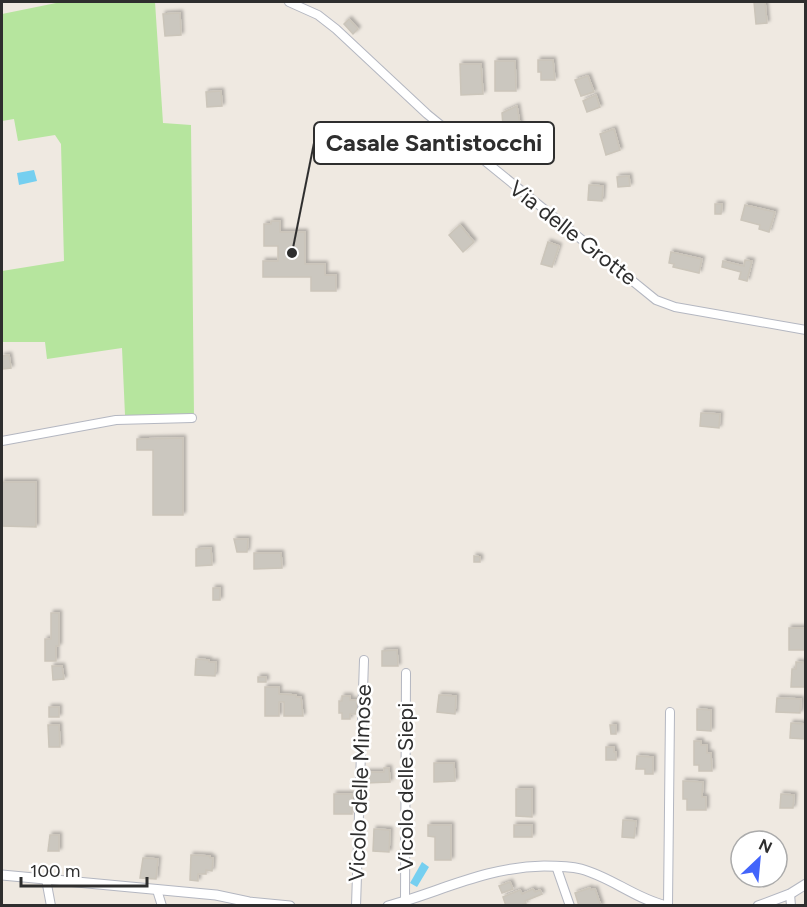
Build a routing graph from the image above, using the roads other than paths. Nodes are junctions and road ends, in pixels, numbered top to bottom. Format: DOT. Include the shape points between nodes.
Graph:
graph roads {
  1 [pos="289,2"];
  2 [pos="806,330"];
  3 [pos="192,418"];
  4 [pos="2,441"];
  5 [pos="364,660"];
  6 [pos="406,673"];
  7 [pos="670,712"];
  8 [pos="555,866"];
  9 [pos="2,875"];
  10 [pos="46,879"];
  11 [pos="806,884"];
  12 [pos="157,890"];
  13 [pos="790,894"];
  14 [pos="405,900"];
  15 [pos="51,906"];
  16 [pos="162,906"];
  17 [pos="290,906"];
  18 [pos="356,906"];
  19 [pos="388,906"];
  20 [pos="570,906"];
  21 [pos="667,906"];
  22 [pos="758,906"];
  23 [pos="791,906"];
  1 -- 2 [label="street, Via delle Grotte" via="318,15 336,29 427,114 656,300"];
  3 -- 4 [label="street" via="116,420"];
  5 -- 18 [label="street, Vicolo delle Mimose"];
  6 -- 14 [label="street, Vicolo delle Siepi"];
  7 -- 21 [label="street"];
  8 -- 14 [label="street" via="495,872"];
  8 -- 20 [label="street"];
  8 -- 21 [label="street" via="588,871 632,894"];
  9 -- 10 [label="street"];
  10 -- 12 [label="street"];
  10 -- 15 [label="street"];
  11 -- 13 [label="street"];
  12 -- 16 [label="street"];
  12 -- 17 [label="street"];
  13 -- 22 [label="street"];
  13 -- 23 [label="street"];
  14 -- 19 [label="street"];
}
